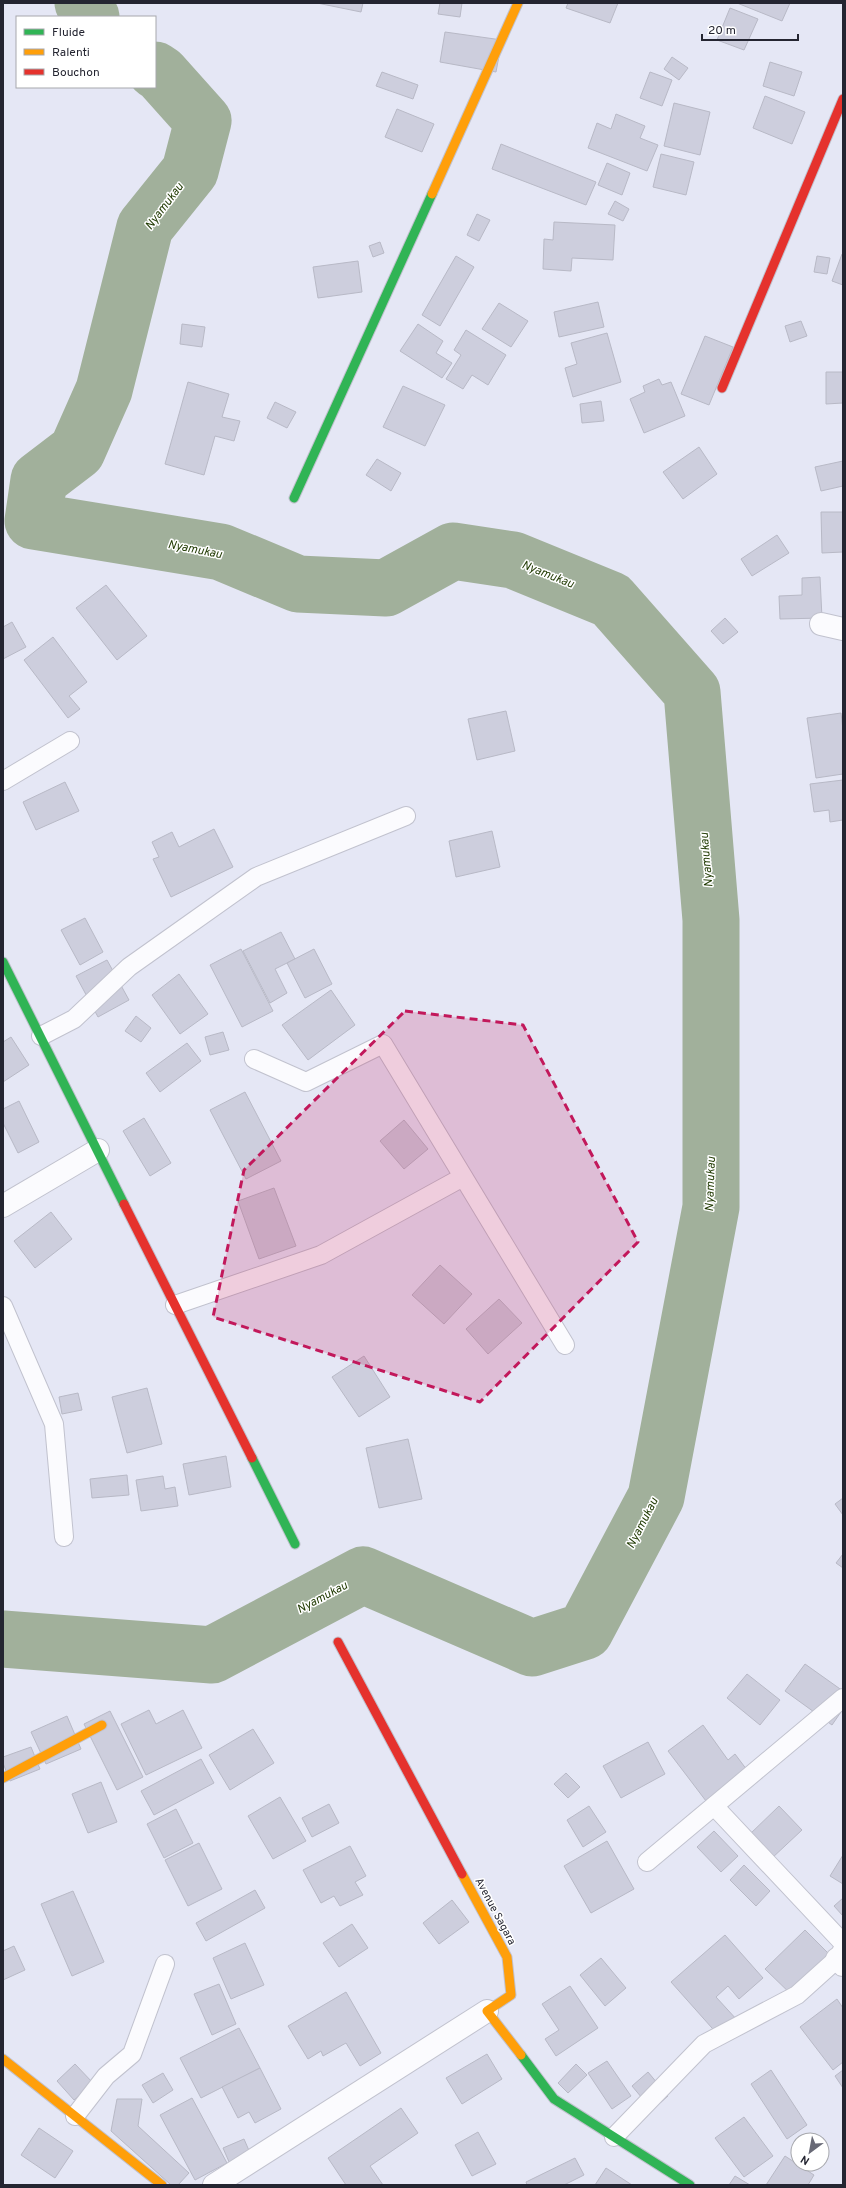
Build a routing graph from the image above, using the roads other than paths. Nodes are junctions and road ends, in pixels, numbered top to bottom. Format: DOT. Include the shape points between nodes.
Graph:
graph roads {
  1 [pos="518,3"];
  2 [pos="843,99"];
  3 [pos="722,388"];
  4 [pos="294,498"];
  5 [pos="821,624"];
  6 [pos="843,629"];
  7 [pos="70,741"];
  8 [pos="3,781"];
  9 [pos="406,816"];
  10 [pos="3,962"];
  11 [pos="41,1036"];
  12 [pos="254,1059"];
  13 [pos="98,1150"];
  14 [pos="463,1177"];
  15 [pos="3,1206"];
  16 [pos="175,1305"];
  17 [pos="3,1306"];
  18 [pos="565,1345"];
  19 [pos="64,1537"];
  20 [pos="295,1544"];
  21 [pos="338,1642"];
  22 [pos="843,1698"];
  23 [pos="102,1724"];
  24 [pos="3,1778"];
  25 [pos="714,1806"];
  26 [pos="647,1862"];
  27 [pos="841,1954"];
  28 [pos="164,1964"];
  29 [pos="487,2011"];
  30 [pos="6,2066"];
  31 [pos="75,2116"];
  32 [pos="614,2137"];
  33 [pos="162,2185"];
  34 [pos="214,2185"];
  35 [pos="690,2185"];
  1 -- 4 [label="street"];
  2 -- 3 [label="street"];
  5 -- 6 [label="street"];
  7 -- 8 [label="lane"];
  9 -- 11 [label="lane" via="256,877 129,967 74,1020"];
  10 -- 11 [label="street"];
  11 -- 13 [label="street"];
  12 -- 14 [label="lane" via="306,1082 383,1044"];
  13 -- 15 [label="street"];
  13 -- 16 [label="street"];
  14 -- 16 [label="lane" via="321,1255"];
  14 -- 18 [label="lane"];
  16 -- 20 [label="street"];
  17 -- 19 [label="lane" via="54,1424"];
  21 -- 29 [label="street, Avenue Sagara" via="507,1957 511,1995"];
  22 -- 25 [label="lane"];
  23 -- 24 [label="street"];
  25 -- 26 [label="lane"];
  25 -- 27 [label="lane"];
  27 -- 32 [label="lane" via="797,1995 704,2044"];
  28 -- 31 [label="lane" via="132,2054 106,2076"];
  29 -- 32 [label="street" via="554,2099"];
  29 -- 34 [label="street"];
  30 -- 31 [label="street"];
  31 -- 33 [label="street"];
  32 -- 35 [label="street"];
}
